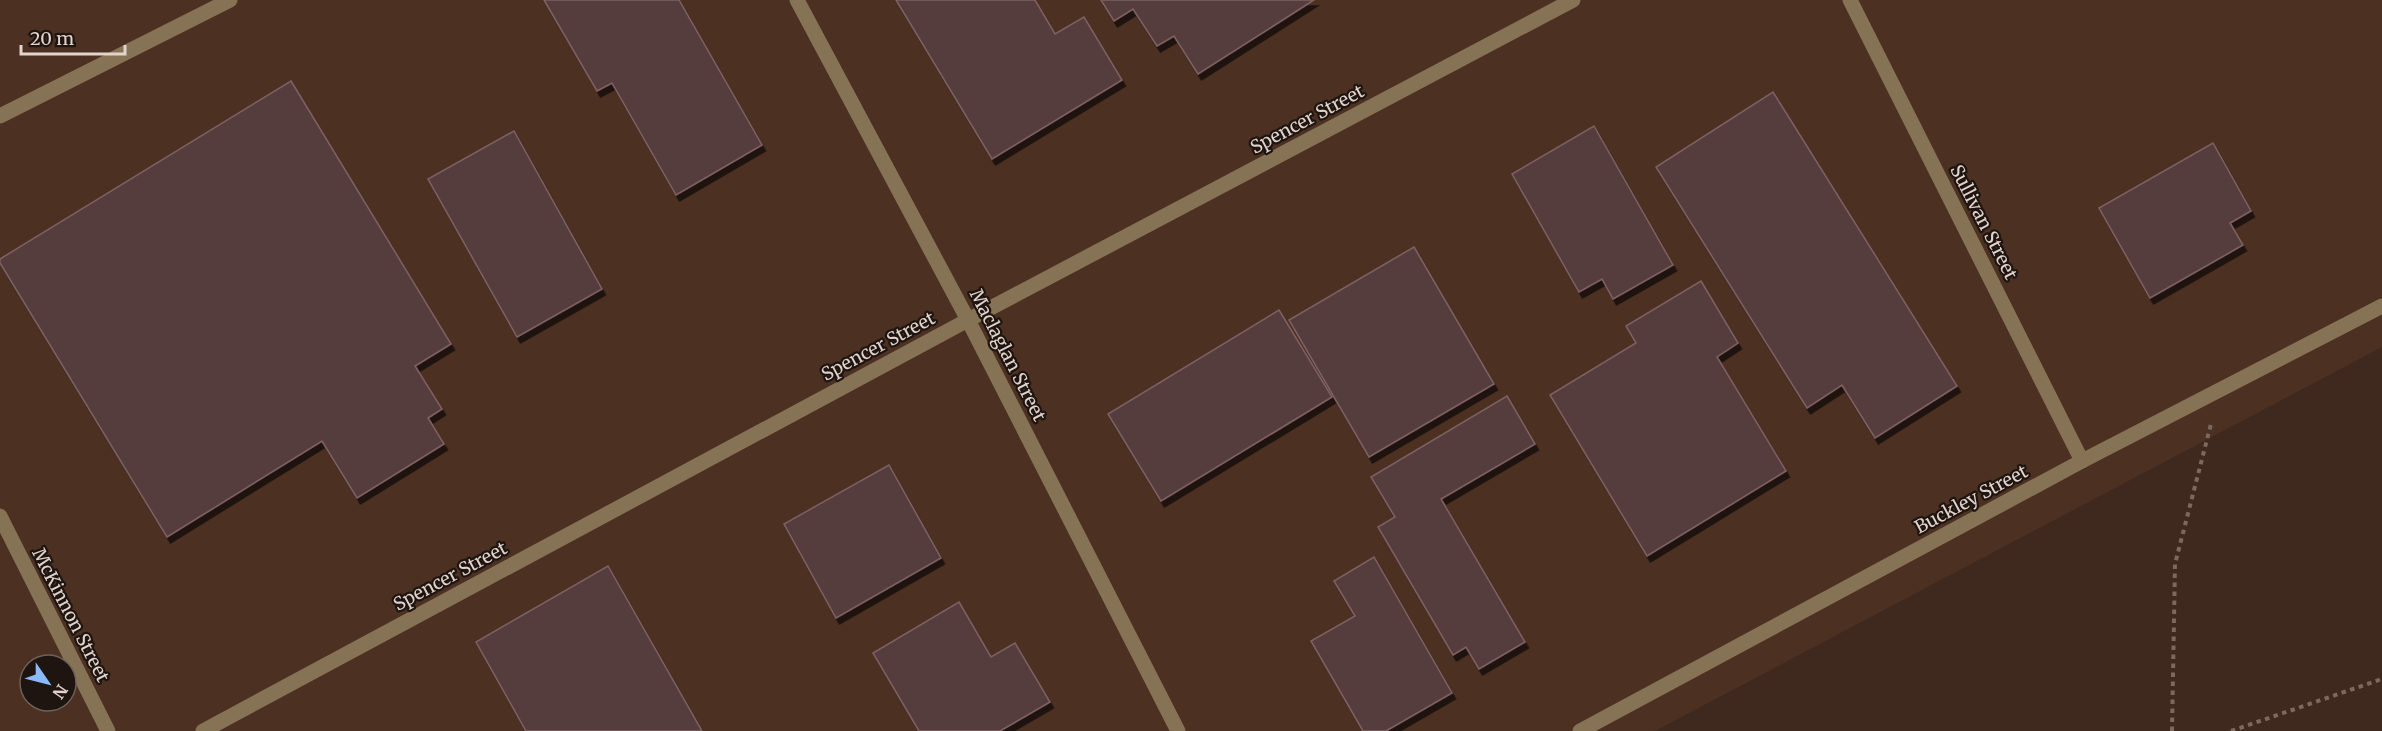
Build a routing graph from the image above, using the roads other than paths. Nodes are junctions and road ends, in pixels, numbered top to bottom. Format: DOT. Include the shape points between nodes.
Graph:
graph roads {
  1 [pos="230,0"];
  2 [pos="797,0"];
  3 [pos="1573,0"];
  4 [pos="1850,0"];
  5 [pos="0,116"];
  6 [pos="2382,306"];
  7 [pos="968,320"];
  8 [pos="2082,461"];
  9 [pos="0,516"];
  10 [pos="108,731"];
  11 [pos="203,731"];
  12 [pos="1178,731"];
  13 [pos="1580,731"];
  1 -- 5 [label="street"];
  2 -- 7 [label="street, Maclaglan Street"];
  3 -- 7 [label="street, Spencer Street"];
  4 -- 8 [label="street, Sullivan Street"];
  6 -- 8 [label="street, Buckley Street"];
  7 -- 11 [label="street, Spencer Street"];
  7 -- 12 [label="street, Maclaglan Street"];
  8 -- 13 [label="street, Buckley Street"];
  9 -- 10 [label="street, McKinnon Street"];
}
